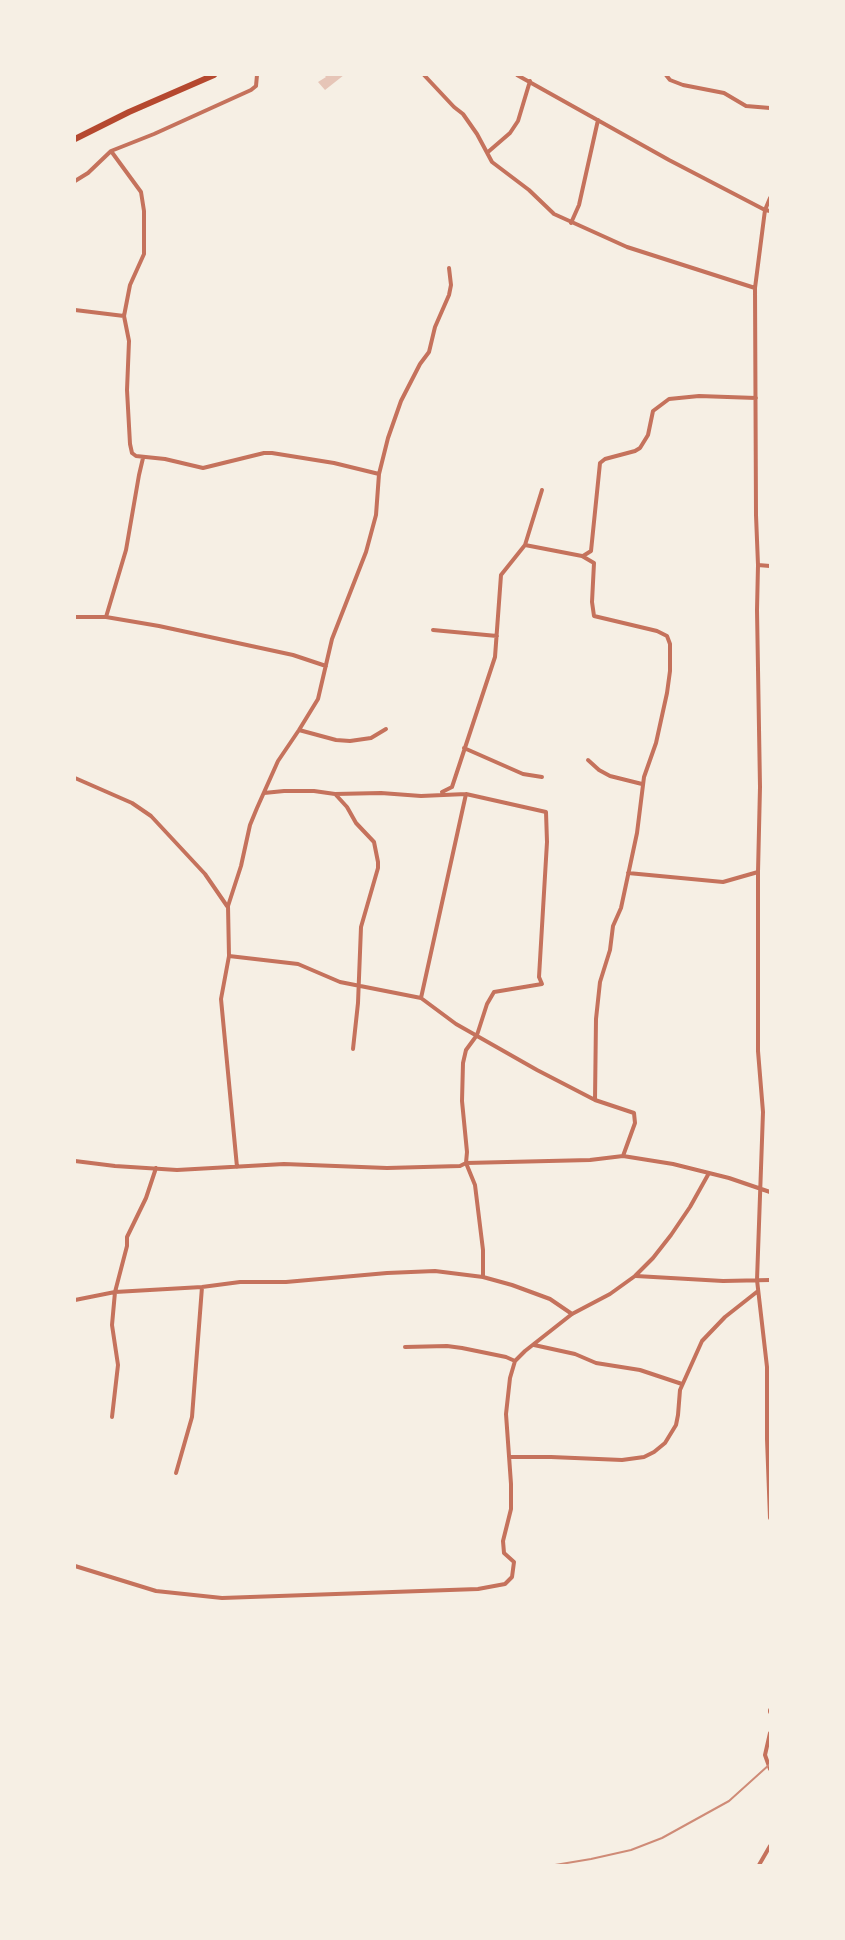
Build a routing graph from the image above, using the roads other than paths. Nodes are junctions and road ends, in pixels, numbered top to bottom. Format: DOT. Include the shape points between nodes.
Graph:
graph roads {
  1 [pos="214,75"];
  2 [pos="257,75"];
  3 [pos="424,75"];
  4 [pos="517,75"];
  5 [pos="666,75"];
  6 [pos="530,81"];
  7 [pos="770,108"];
  8 [pos="598,120"];
  9 [pos="75,139"];
  10 [pos="111,151"];
  11 [pos="488,152"];
  12 [pos="75,180"];
  13 [pos="770,198"];
  14 [pos="767,210"];
  15 [pos="572,223"];
  16 [pos="449,268"];
  17 [pos="755,288"];
  18 [pos="75,310"];
  19 [pos="124,316"];
  20 [pos="756,398"];
  21 [pos="143,458"];
  22 [pos="379,474"];
  23 [pos="542,490"];
  24 [pos="525,545"];
  25 [pos="582,556"];
  26 [pos="758,565"];
  27 [pos="770,566"];
  28 [pos="75,617"];
  29 [pos="106,617"];
  30 [pos="433,630"];
  31 [pos="497,636"];
  32 [pos="326,666"];
  33 [pos="386,729"];
  34 [pos="299,730"];
  35 [pos="464,748"];
  36 [pos="588,760"];
  37 [pos="542,777"];
  38 [pos="75,778"];
  39 [pos="642,784"];
  40 [pos="264,793"];
  41 [pos="335,794"];
  42 [pos="439,794"];
  43 [pos="466,794"];
  44 [pos="758,872"];
  45 [pos="628,873"];
  46 [pos="228,906"];
  47 [pos="229,956"];
  48 [pos="359,985"];
  49 [pos="422,998"];
  50 [pos="477,1035"];
  51 [pos="353,1049"];
  52 [pos="596,1100"];
  53 [pos="623,1156"];
  54 [pos="75,1161"];
  55 [pos="466,1163"];
  56 [pos="237,1167"];
  57 [pos="156,1168"];
  58 [pos="709,1173"];
  59 [pos="761,1189"];
  60 [pos="770,1192"];
  61 [pos="635,1276"];
  62 [pos="483,1277"];
  63 [pos="757,1280"];
  64 [pos="770,1280"];
  65 [pos="202,1287"];
  66 [pos="758,1291"];
  67 [pos="115,1292"];
  68 [pos="75,1300"];
  69 [pos="572,1314"];
  70 [pos="533,1345"];
  71 [pos="405,1347"];
  72 [pos="515,1361"];
  73 [pos="682,1384"];
  74 [pos="112,1417"];
  75 [pos="509,1457"];
  76 [pos="176,1473"];
  77 [pos="770,1518"];
  78 [pos="75,1566"];
  79 [pos="770,1733"];
  80 [pos="770,1769"];
  81 [pos="770,1846"];
  82 [pos="759,1865"];
  1 -- 9 [label="highway"];
  2 -- 10 [label="street" via="256,86 251,90"];
  3 -- 11 [label="street" via="463,114"];
  4 -- 6 [label="street"];
  5 -- 7 [label="street" via="683,85 724,93 746,106"];
  6 -- 8 [label="street"];
  6 -- 11 [label="street" via="518,121"];
  8 -- 14 [label="street"];
  8 -- 15 [label="street"];
  10 -- 12 [label="street"];
  10 -- 19 [label="street" via="141,192 144,211 144,254 130,285"];
  11 -- 15 [label="street" via="498,168 554,214"];
  13 -- 14 [label="street"];
  14 -- 17 [label="street"];
  15 -- 17 [label="street" via="627,247"];
  16 -- 22 [label="street" via="449,295 429,352 401,401"];
  17 -- 20 [label="street"];
  18 -- 19 [label="street"];
  19 -- 21 [label="street" via="129,341 130,444 132,453"];
  20 -- 25 [label="street" via="669,399 653,411 648,435 640,448 600,463 591,551"];
  20 -- 26 [label="street"];
  21 -- 22 [label="street" via="203,468 272,453"];
  21 -- 29 [label="street" via="126,550"];
  22 -- 32 [label="street" via="376,515 366,552 332,639"];
  23 -- 24 [label="street"];
  24 -- 25 [label="street"];
  24 -- 31 [label="street" via="501,575"];
  25 -- 39 [label="street" via="594,563 594,617 657,631 667,636 670,644 667,693"];
  26 -- 27 [label="street"];
  26 -- 44 [label="street"];
  28 -- 29 [label="street"];
  29 -- 32 [label="street" via="293,655"];
  30 -- 31 [label="street"];
  31 -- 35 [label="street" via="495,657"];
  32 -- 34 [label="street" via="318,699"];
  33 -- 34 [label="street" via="371,738 350,741"];
  34 -- 40 [label="street" via="278,761"];
  35 -- 37 [label="street" via="516,771"];
  35 -- 42 [label="street" via="452,787"];
  36 -- 39 [label="street" via="610,776"];
  38 -- 46 [label="street" via="132,803 151,816 205,874"];
  39 -- 45 [label="street"];
  40 -- 41 [label="street" via="284,790"];
  40 -- 46 [label="street" via="250,825"];
  41 -- 42 [label="street"];
  41 -- 48 [label="street" via="374,842 378,862 362,927"];
  42 -- 43 [label="street"];
  43 -- 49 [label="street"];
  43 -- 50 [label="street" via="544,811 547,822 539,977 542,984 494,992"];
  44 -- 45 [label="street" via="723,882"];
  44 -- 59 [label="street" via="758,1051 764,1112"];
  45 -- 52 [label="street" via="600,982"];
  46 -- 47 [label="street"];
  47 -- 48 [label="street" via="298,964 340,982"];
  47 -- 56 [label="street" via="221,999"];
  48 -- 49 [label="street"];
  48 -- 51 [label="street"];
  49 -- 50 [label="street"];
  50 -- 52 [label="street"];
  50 -- 55 [label="street" via="466,1050 463,1063"];
  52 -- 53 [label="street" via="633,1113 635,1123"];
  53 -- 55 [label="street"];
  53 -- 58 [label="street"];
  54 -- 57 [label="street"];
  55 -- 56 [label="street" via="387,1168 284,1164"];
  55 -- 62 [label="street" via="475,1185"];
  56 -- 57 [label="street"];
  57 -- 67 [label="street" via="127,1237"];
  58 -- 59 [label="street"];
  58 -- 61 [label="street" via="671,1235"];
  59 -- 60 [label="street"];
  59 -- 63 [label="street"];
  61 -- 63 [label="street"];
  61 -- 69 [label="street"];
  62 -- 65 [label="street" via="435,1271"];
  62 -- 69 [label="street" via="549,1299"];
  63 -- 64 [label="street"];
  63 -- 66 [label="street"];
  65 -- 67 [label="street"];
  65 -- 76 [label="street" via="192,1417"];
  66 -- 73 [label="street" via="702,1341"];
  66 -- 77 [label="street" via="766,1368"];
  67 -- 68 [label="street"];
  67 -- 74 [label="street" via="112,1325 118,1365"];
  69 -- 70 [label="street"];
  70 -- 72 [label="street"];
  70 -- 73 [label="street"];
  71 -- 72 [label="street" via="447,1346"];
  72 -- 75 [label="street" via="506,1414"];
  73 -- 75 [label="street" via="676,1425 665,1443 645,1457"];
  75 -- 78 [label="street" via="511,1509 503,1541 504,1553 514,1562 512,1576 505,1584 478,1589 222,1598 156,1591"];
  79 -- 80 [label="street" via="765,1755"];
  81 -- 82 [label="street"];
}
